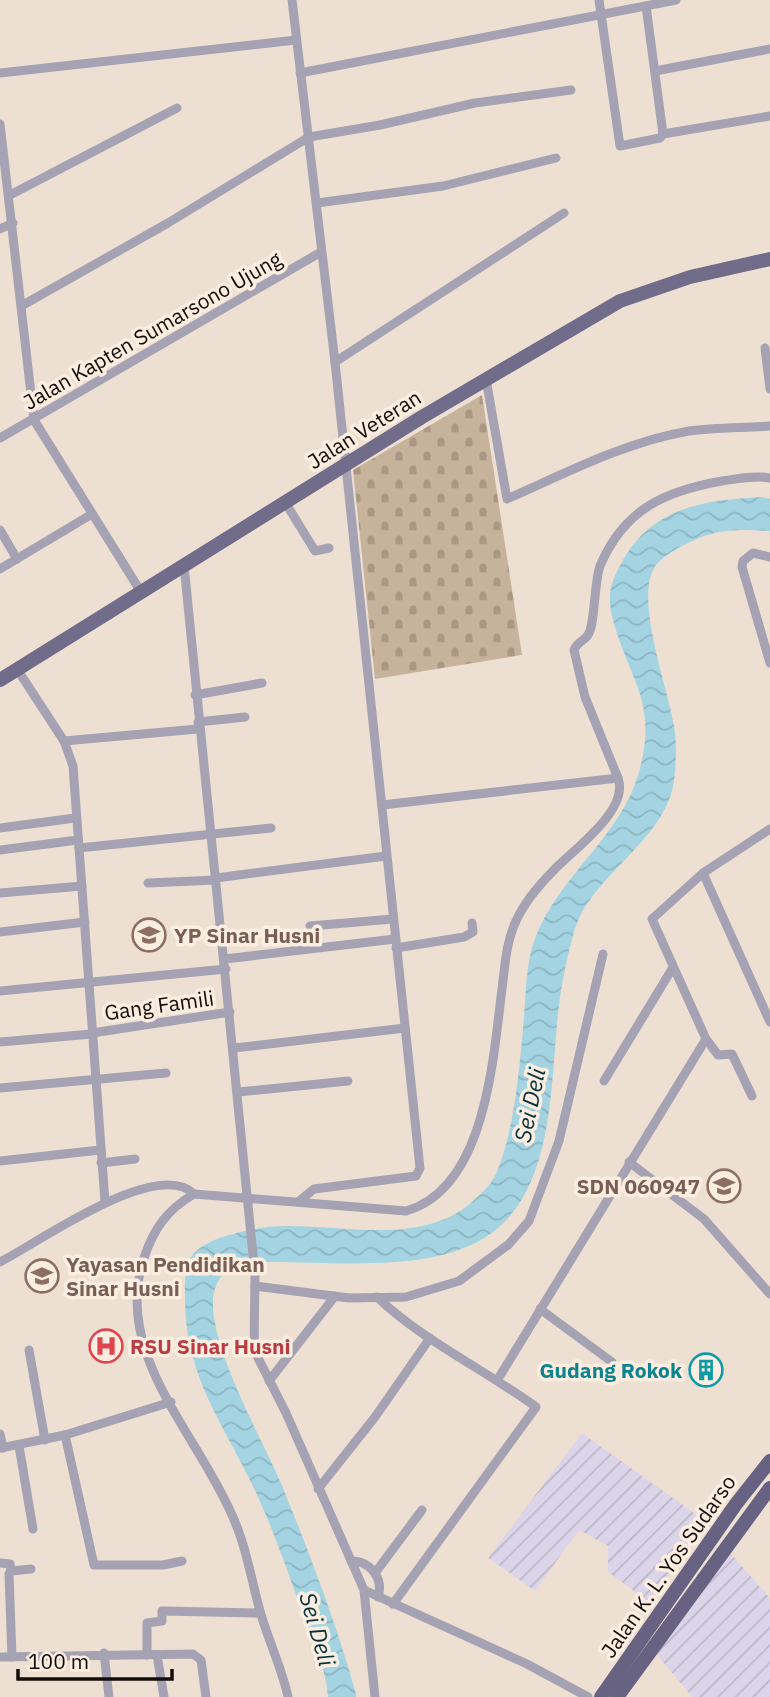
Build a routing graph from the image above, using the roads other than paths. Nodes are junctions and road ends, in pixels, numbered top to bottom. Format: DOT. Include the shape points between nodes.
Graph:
graph roads {
  1 [pos="292,0"];
  2 [pos="599,0"];
  3 [pos="676,0"];
  4 [pos="648,4"];
  5 [pos="601,14"];
  6 [pos="296,40"];
  7 [pos="770,49"];
  8 [pos="655,71"];
  9 [pos="0,72"];
  10 [pos="300,73"];
  11 [pos="571,90"];
  12 [pos="177,108"];
  13 [pos="770,116"];
  14 [pos="0,124"];
  15 [pos="663,134"];
  16 [pos="309,137"];
  17 [pos="2,158"];
  18 [pos="556,158"];
  19 [pos="10,195"];
  20 [pos="317,202"];
  21 [pos="564,213"];
  22 [pos="13,223"];
  23 [pos="0,229"];
  24 [pos="321,252"];
  25 [pos="770,259"];
  26 [pos="23,304"];
  27 [pos="765,348"];
  28 [pos="335,362"];
  29 [pos="486,379"];
  30 [pos="770,389"];
  31 [pos="34,419"];
  32 [pos="770,426"];
  33 [pos="0,438"];
  34 [pos="346,464"];
  35 [pos="770,478"];
  36 [pos="285,502"];
  37 [pos="92,514"];
  38 [pos="0,530"];
  39 [pos="329,548"];
  40 [pos="770,557"];
  41 [pos="17,559"];
  42 [pos="184,565"];
  43 [pos="0,569"];
  44 [pos="141,592"];
  45 [pos="770,663"];
  46 [pos="17,669"];
  47 [pos="0,680"];
  48 [pos="262,683"];
  49 [pos="195,695"];
  50 [pos="245,717"];
  51 [pos="198,725"];
  52 [pos="64,741"];
  53 [pos="618,778"];
  54 [pos="382,805"];
  55 [pos="75,818"];
  56 [pos="0,828"];
  57 [pos="271,828"];
  58 [pos="770,830"];
  59 [pos="211,833"];
  60 [pos="78,844"];
  61 [pos="0,850"];
  62 [pos="387,856"];
  63 [pos="703,873"];
  64 [pos="216,879"];
  65 [pos="148,883"];
  66 [pos="82,886"];
  67 [pos="0,893"];
  68 [pos="393,919"];
  69 [pos="85,922"];
  70 [pos="472,923"];
  71 [pos="310,926"];
  72 [pos="0,932"];
  73 [pos="395,943"];
  74 [pos="603,954"];
  75 [pos="226,964"];
  76 [pos="672,969"];
  77 [pos="90,982"];
  78 [pos="0,991"];
  79 [pos="230,1012"];
  80 [pos="770,1022"];
  81 [pos="405,1028"];
  82 [pos="92,1033"];
  83 [pos="706,1039"];
  84 [pos="0,1042"];
  85 [pos="234,1048"];
  86 [pos="166,1073"];
  87 [pos="94,1081"];
  88 [pos="348,1082"];
  89 [pos="604,1082"];
  90 [pos="0,1087"];
  91 [pos="238,1092"];
  92 [pos="752,1096"];
  93 [pos="100,1150"];
  94 [pos="135,1159"];
  95 [pos="0,1161"];
  96 [pos="629,1162"];
  97 [pos="101,1163"];
  98 [pos="194,1194"];
  99 [pos="246,1197"];
  100 [pos="105,1202"];
  101 [pos="298,1202"];
  102 [pos="0,1262"];
  103 [pos="255,1286"];
  104 [pos="770,1294"];
  105 [pos="335,1296"];
  106 [pos="377,1297"];
  107 [pos="540,1309"];
  108 [pos="430,1338"];
  109 [pos="29,1350"];
  110 [pos="612,1362"];
  111 [pos="498,1379"];
  112 [pos="269,1381"];
  113 [pos="171,1402"];
  114 [pos="0,1434"];
  115 [pos="65,1435"];
  116 [pos="45,1440"];
  117 [pos="19,1446"];
  118 [pos="2,1448"];
  119 [pos="770,1461"];
  120 [pos="770,1488"];
  121 [pos="318,1489"];
  122 [pos="422,1510"];
  123 [pos="33,1529"];
  124 [pos="182,1560"];
  125 [pos="351,1561"];
  126 [pos="0,1563"];
  127 [pos="31,1569"];
  128 [pos="11,1571"];
  129 [pos="375,1573"];
  130 [pos="364,1590"];
  131 [pos="378,1597"];
  132 [pos="393,1604"];
  133 [pos="260,1613"];
  134 [pos="104,1653"];
  135 [pos="152,1655"];
  136 [pos="0,1657"];
  137 [pos="12,1657"];
  138 [pos="109,1697"];
  139 [pos="164,1697"];
  140 [pos="206,1697"];
  141 [pos="288,1697"];
  142 [pos="375,1697"];
  143 [pos="588,1697"];
  144 [pos="601,1697"];
  145 [pos="617,1697"];
  1 -- 6 [label="street"];
  2 -- 5 [label="street"];
  3 -- 4 [label="street"];
  4 -- 5 [label="street"];
  4 -- 8 [label="street"];
  5 -- 10 [label="street"];
  5 -- 15 [label="street" via="619,144"];
  6 -- 9 [label="street"];
  6 -- 10 [label="street"];
  7 -- 8 [label="street"];
  8 -- 15 [label="street"];
  10 -- 16 [label="street"];
  11 -- 16 [label="street" via="475,103"];
  12 -- 19 [label="street"];
  13 -- 15 [label="street"];
  14 -- 17 [label="street"];
  16 -- 20 [label="street"];
  16 -- 26 [label="street"];
  17 -- 19 [label="street"];
  18 -- 20 [label="street" via="443,186"];
  19 -- 22 [label="street"];
  20 -- 24 [label="street"];
  21 -- 28 [label="street"];
  22 -- 23 [label="street"];
  22 -- 26 [label="street"];
  24 -- 28 [label="street"];
  24 -- 31 [label="street, Jalan Kapten Sumarsono Ujung"];
  25 -- 29 [label="main road, Jalan Veteran" via="690,277 620,301"];
  26 -- 31 [label="street"];
  27 -- 30 [label="street"];
  28 -- 34 [label="street"];
  29 -- 32 [label="street" via="508,499 654,439 690,431"];
  29 -- 34 [label="main road, Jalan Veteran"];
  31 -- 33 [label="street, Jalan Kapten Sumarsono Ujung"];
  31 -- 37 [label="street"];
  34 -- 36 [label="main road, Jalan Veteran"];
  34 -- 54 [label="street"];
  35 -- 53 [label="street" via="727,481 660,497 619,535 600,567 590,632 573,650 585,697"];
  36 -- 39 [label="street" via="315,551"];
  36 -- 42 [label="main road, Jalan Veteran"];
  37 -- 41 [label="street"];
  37 -- 44 [label="street"];
  38 -- 41 [label="street"];
  40 -- 45 [label="street" via="753,553 742,567"];
  41 -- 43 [label="street"];
  42 -- 44 [label="main road, Jalan Veteran"];
  42 -- 49 [label="street"];
  44 -- 46 [label="main road, Jalan Veteran"];
  46 -- 47 [label="main road, Jalan Veteran"];
  46 -- 52 [label="street"];
  48 -- 49 [label="street"];
  49 -- 51 [label="street"];
  50 -- 51 [label="street"];
  51 -- 52 [label="street"];
  51 -- 59 [label="street"];
  52 -- 55 [label="street" via="73,766"];
  53 -- 54 [label="street"];
  53 -- 101 [label="street" via="620,792 602,824 554,869 515,923 476,1136 452,1181 434,1200 407,1211"];
  54 -- 62 [label="street"];
  55 -- 56 [label="street"];
  55 -- 60 [label="street"];
  57 -- 59 [label="street"];
  58 -- 63 [label="street"];
  59 -- 60 [label="street"];
  59 -- 64 [label="street"];
  60 -- 61 [label="street"];
  60 -- 66 [label="street"];
  62 -- 64 [label="street"];
  62 -- 68 [label="street"];
  63 -- 76 [label="street" via="653,916"];
  63 -- 80 [label="street"];
  64 -- 65 [label="street"];
  64 -- 75 [label="street"];
  66 -- 67 [label="street"];
  66 -- 69 [label="street"];
  68 -- 71 [label="street"];
  68 -- 73 [label="street"];
  69 -- 72 [label="street"];
  69 -- 77 [label="street"];
  70 -- 73 [label="street" via="473,932 464,937"];
  73 -- 75 [label="street"];
  73 -- 81 [label="street"];
  74 -- 106 [label="street" via="559,1141 529,1221 487,1263 458,1281 406,1297"];
  75 -- 77 [label="street"];
  75 -- 79 [label="street"];
  76 -- 83 [label="street"];
  76 -- 89 [label="street"];
  77 -- 78 [label="street"];
  77 -- 82 [label="street"];
  79 -- 82 [label="street, Gang Famili"];
  79 -- 85 [label="street"];
  81 -- 85 [label="street"];
  81 -- 101 [label="street" via="418,1174 314,1189"];
  82 -- 84 [label="street, Gang Famili"];
  82 -- 87 [label="street"];
  83 -- 92 [label="street" via="718,1055 732,1054"];
  83 -- 96 [label="street"];
  85 -- 91 [label="street"];
  86 -- 87 [label="street"];
  87 -- 90 [label="street"];
  87 -- 93 [label="street"];
  88 -- 91 [label="street"];
  91 -- 99 [label="street"];
  93 -- 95 [label="street"];
  93 -- 97 [label="street"];
  94 -- 97 [label="street"];
  96 -- 104 [label="street" via="704,1219"];
  96 -- 107 [label="street"];
  97 -- 100 [label="street"];
  98 -- 99 [label="street"];
  98 -- 100 [label="street" via="183,1184 171,1183"];
  98 -- 113 [label="street" via="157,1225 135,1298 140,1340"];
  99 -- 101 [label="street"];
  99 -- 103 [label="street"];
  100 -- 102 [label="street"];
  103 -- 105 [label="street"];
  103 -- 112 [label="street" via="253,1341"];
  105 -- 106 [label="street"];
  105 -- 112 [label="street"];
  106 -- 108 [label="street"];
  107 -- 110 [label="street"];
  107 -- 111 [label="street"];
  108 -- 111 [label="street"];
  108 -- 121 [label="street"];
  109 -- 116 [label="street"];
  111 -- 132 [label="street" via="536,1407"];
  112 -- 121 [label="street"];
  113 -- 115 [label="street"];
  113 -- 133 [label="street" via="234,1517"];
  114 -- 118 [label="street"];
  115 -- 116 [label="street"];
  115 -- 124 [label="street" via="94,1566 163,1565"];
  116 -- 117 [label="street"];
  117 -- 118 [label="street"];
  117 -- 123 [label="street"];
  119 -- 144 [label="highway, Jalan K. L. Yos Sudarso"];
  120 -- 145 [label="highway, Jalan K. L. Yos Sudarso"];
  121 -- 125 [label="street"];
  122 -- 129 [label="street"];
  125 -- 129 [label="street" via="366,1564"];
  125 -- 130 [label="street"];
  126 -- 128 [label="street" via="10,1564"];
  127 -- 128 [label="street"];
  128 -- 137 [label="street"];
  129 -- 131 [label="street"];
  130 -- 131 [label="street"];
  130 -- 142 [label="street"];
  131 -- 132 [label="street"];
  132 -- 143 [label="street" via="527,1664"];
  133 -- 135 [label="street" via="162,1611 162,1621 148,1623"];
  133 -- 141 [label="street"];
  134 -- 135 [label="street"];
  134 -- 137 [label="street"];
  134 -- 138 [label="street"];
  135 -- 139 [label="street"];
  135 -- 140 [label="street" via="196,1655 201,1660"];
  136 -- 137 [label="street"];
}
